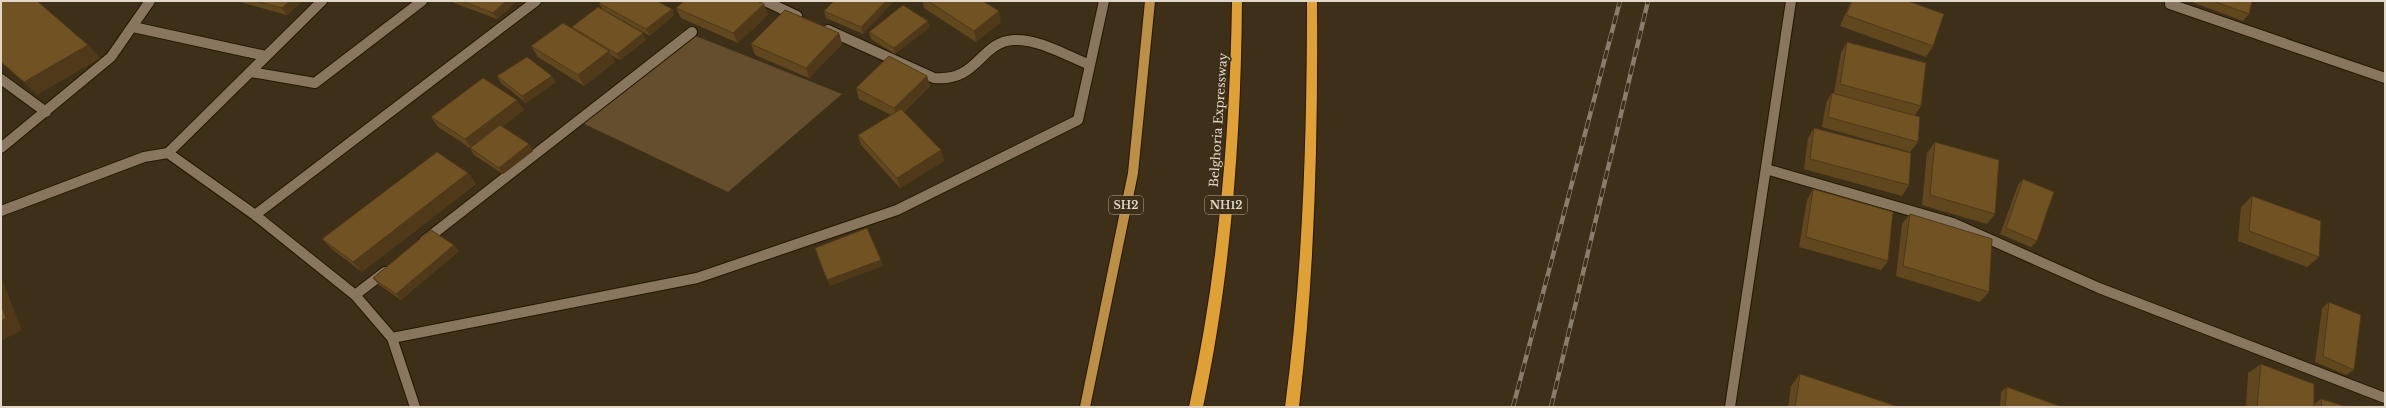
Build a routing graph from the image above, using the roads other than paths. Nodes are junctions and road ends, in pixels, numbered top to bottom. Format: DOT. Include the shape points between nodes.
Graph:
graph roads {
  1 [pos="150,1"];
  2 [pos="322,1"];
  3 [pos="422,1"];
  4 [pos="536,1"];
  5 [pos="765,1"];
  6 [pos="1104,1"];
  7 [pos="1150,1"];
  8 [pos="1237,1"];
  9 [pos="1312,1"];
  10 [pos="1791,1"];
  11 [pos="2170,1"];
  12 [pos="807,20"];
  13 [pos="132,27"];
  14 [pos="821,27"];
  15 [pos="692,32"];
  16 [pos="266,56"];
  17 [pos="1090,65"];
  18 [pos="251,72"];
  19 [pos="2385,78"];
  20 [pos="1,79"];
  21 [pos="46,112"];
  22 [pos="1,148"];
  23 [pos="168,154"];
  24 [pos="1766,169"];
  25 [pos="1,211"];
  26 [pos="254,214"];
  27 [pos="417,247"];
  28 [pos="392,266"];
  29 [pos="355,296"];
  30 [pos="392,338"];
  31 [pos="2385,398"];
  32 [pos="415,407"];
  33 [pos="1085,407"];
  34 [pos="1196,407"];
  35 [pos="1292,407"];
  36 [pos="1730,407"];
  1 -- 13 [label="street"];
  2 -- 16 [label="street"];
  3 -- 18 [label="street" via="315,84"];
  4 -- 26 [label="street"];
  5 -- 12 [label="street"];
  6 -- 17 [label="street"];
  7 -- 33 [label="main road, SH2" via="1133,173"];
  8 -- 34 [label="highway, Belghoria Expressway / NH12" via="1237,61 1225,223 1204,371"];
  9 -- 35 [label="highway" via="1308,212 1300,350"];
  10 -- 24 [label="street"];
  11 -- 19 [label="street" via="2170,4"];
  13 -- 16 [label="street"];
  13 -- 21 [label="street" via="111,57"];
  14 -- 17 [label="street" via="934,78 945,80 964,74 1007,41 1030,43"];
  15 -- 27 [label="street"];
  16 -- 18 [label="street"];
  17 -- 30 [label="street" via="1078,120 897,210 697,278"];
  18 -- 23 [label="street"];
  20 -- 21 [label="street"];
  21 -- 22 [label="street"];
  23 -- 25 [label="street" via="144,157"];
  23 -- 26 [label="street"];
  24 -- 31 [label="street" via="1953,223 2099,288"];
  24 -- 36 [label="street"];
  26 -- 29 [label="street"];
  28 -- 29 [label="street"];
  29 -- 30 [label="street"];
  30 -- 32 [label="street"];
}
